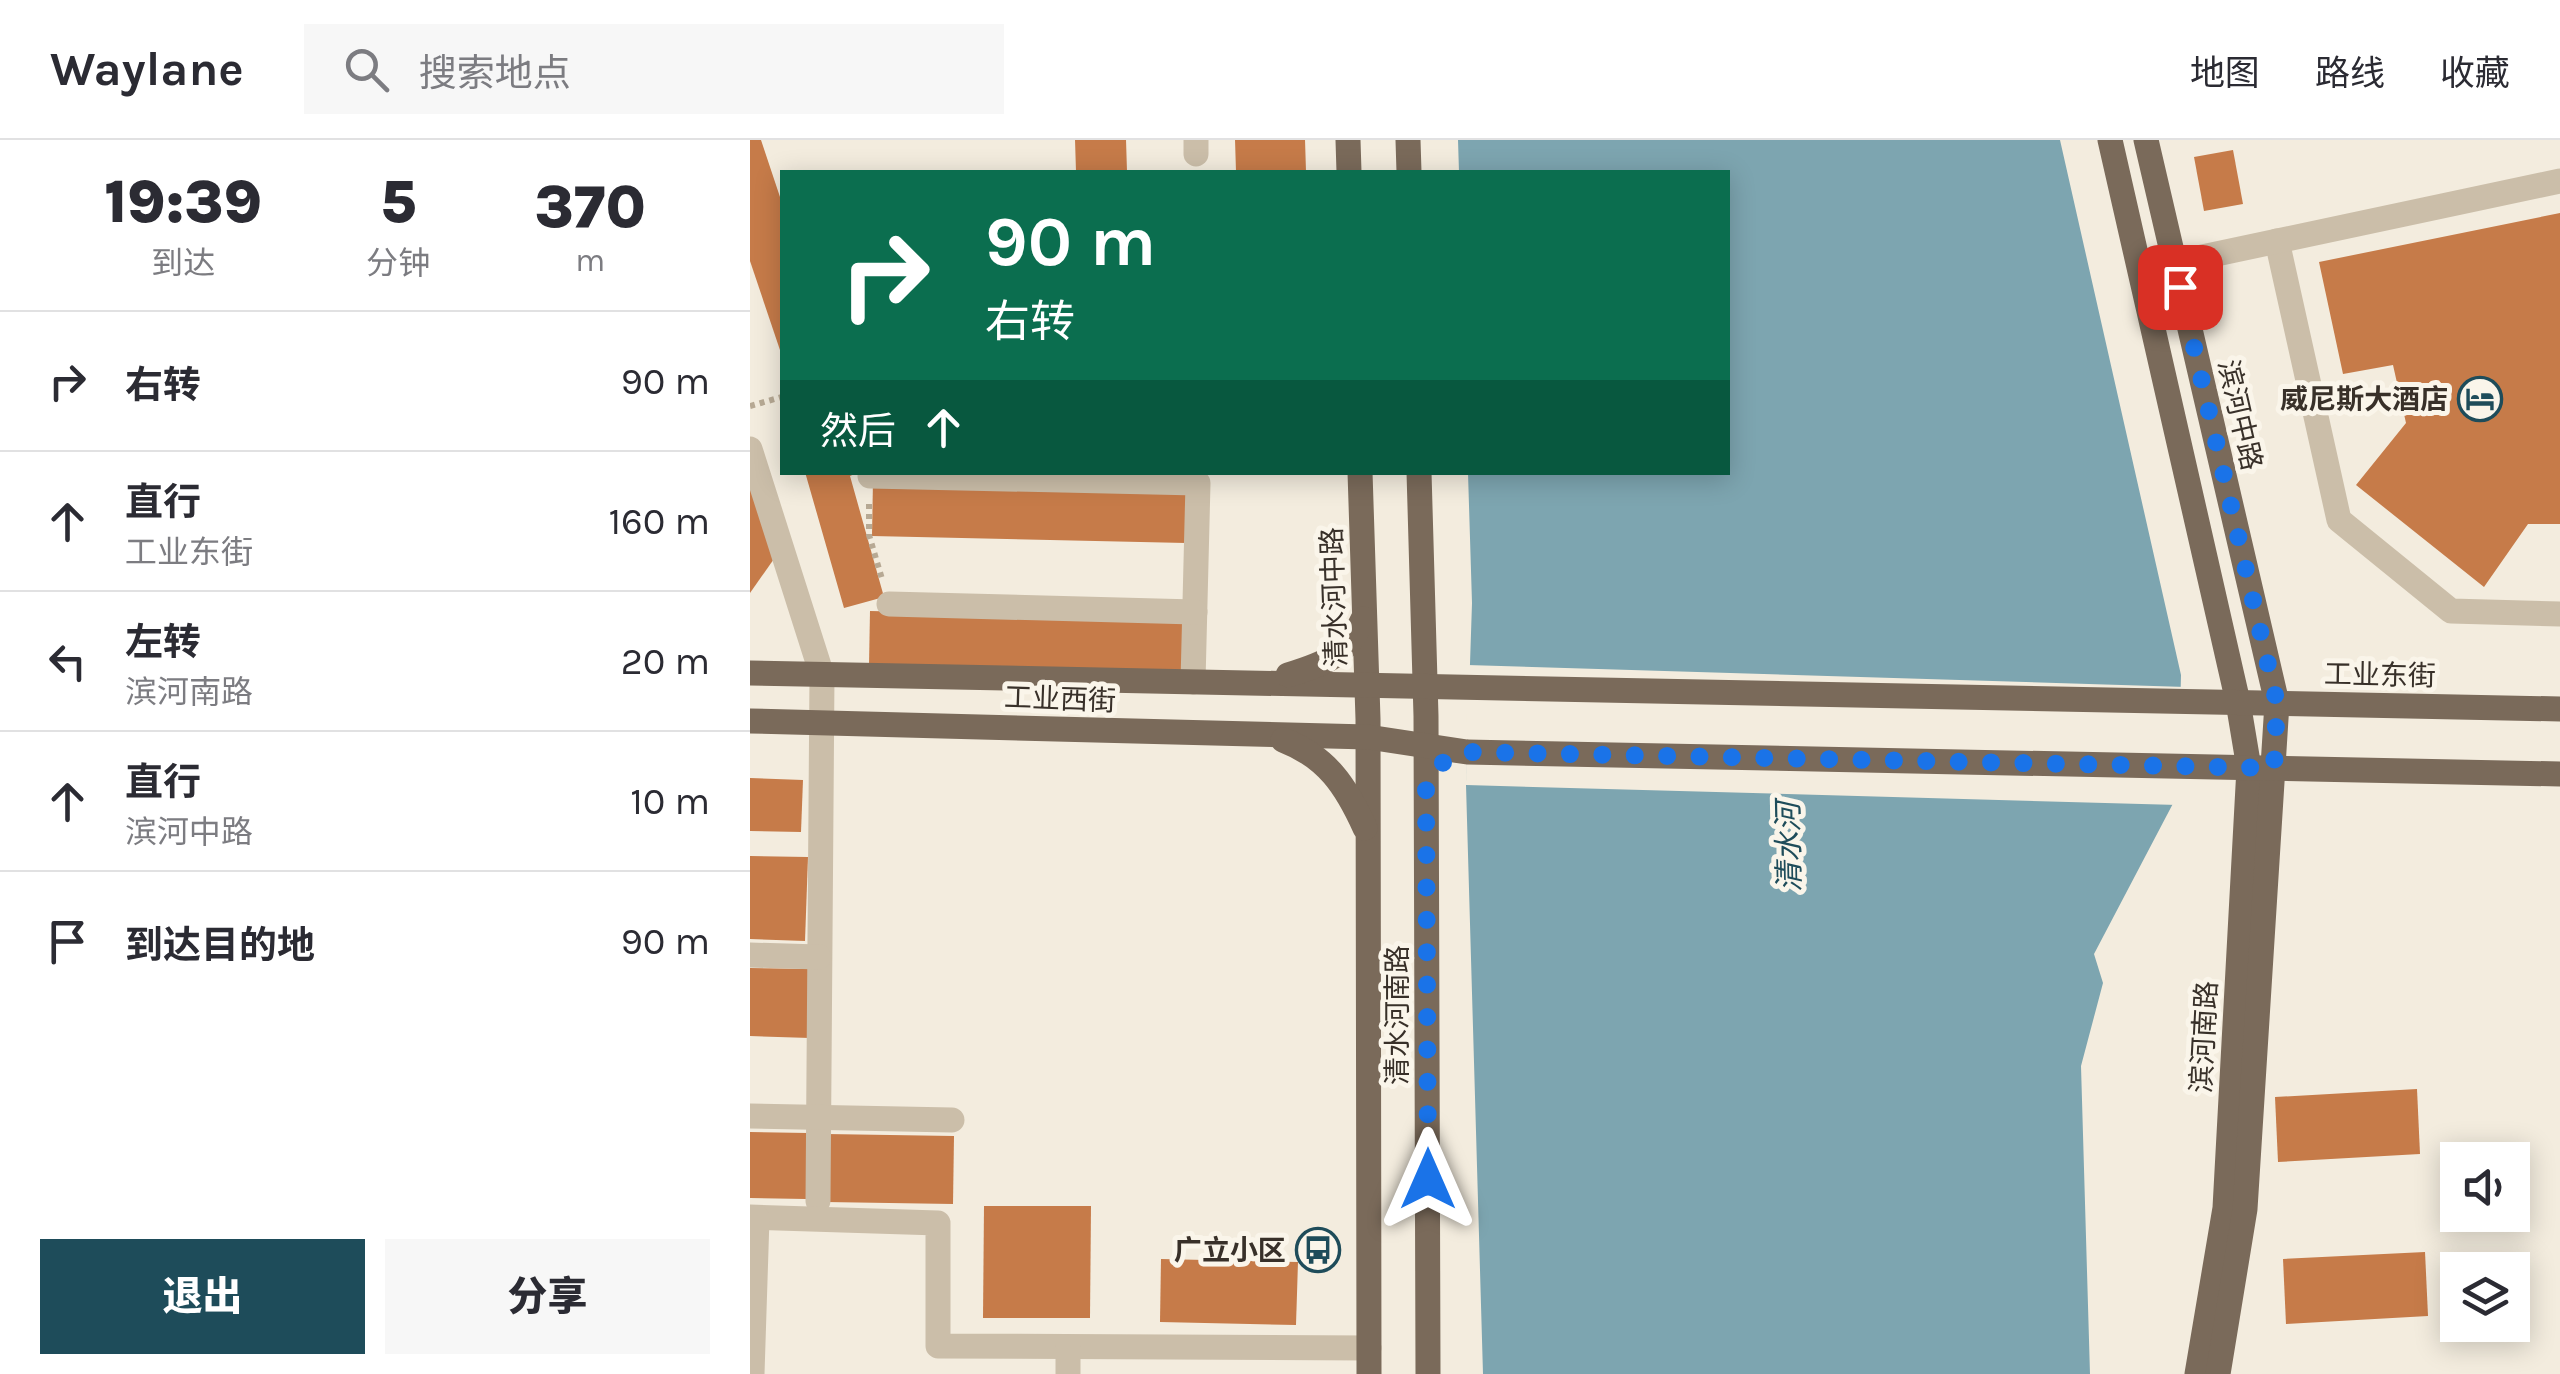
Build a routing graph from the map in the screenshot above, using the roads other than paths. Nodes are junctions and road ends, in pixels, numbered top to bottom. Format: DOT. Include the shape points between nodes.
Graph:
graph roads {
  1 [pos="1348,140"];
  2 [pos="1408,140"];
  3 [pos="2110,140"];
  4 [pos="2146,140"];
  5 [pos="1350,170"];
  6 [pos="1410,170"];
  7 [pos="2560,181"];
  8 [pos="2278,241"];
  9 [pos="2174,263"];
  10 [pos="750,449"];
  11 [pos="1360,475"];
  12 [pos="1418,475"];
  13 [pos="870,476"];
  14 [pos="889,604"];
  15 [pos="1194,612"];
  16 [pos="1365,614"];
  17 [pos="2560,614"];
  18 [pos="1424,646"];
  19 [pos="750,673"];
  20 [pos="822,674"];
  21 [pos="1193,682"];
  22 [pos="1262,683"];
  23 [pos="1367,686"];
  24 [pos="1467,688"];
  25 [pos="2238,702"];
  26 [pos="2277,703"];
  27 [pos="2560,709"];
  28 [pos="750,721"];
  29 [pos="818,723"];
  30 [pos="1368,728"];
  31 [pos="1269,735"];
  32 [pos="1426,742"];
  33 [pos="1467,752"];
  34 [pos="2261,768"];
  35 [pos="2560,774"];
  36 [pos="1426,790"];
  37 [pos="1368,836"];
  38 [pos="750,955"];
  39 [pos="819,957"];
  40 [pos="750,1116"];
  41 [pos="818,1118"];
  42 [pos="952,1120"];
  43 [pos="818,1201"];
  44 [pos="754,1218"];
  45 [pos="1068,1347"];
  46 [pos="1368,1361"];
  47 [pos="2204,1373"];
  48 [pos="752,1374"];
  49 [pos="1068,1374"];
  50 [pos="1428,1374"];
  1 -- 5 [label="main road"];
  2 -- 6 [label="main road"];
  3 -- 25 [label="main road"];
  4 -- 9 [label="main road, 滨河中路"];
  7 -- 8 [label="street"];
  8 -- 9 [label="street"];
  8 -- 17 [label="street" via="2339,520 2452,611"];
  9 -- 26 [label="main road, 滨河中路"];
  10 -- 20 [label="street"];
  11 -- 16 [label="main road, 清水河中路"];
  12 -- 18 [label="main road"];
  13 -- 15 [label="street" via="1198,483"];
  14 -- 15 [label="street"];
  15 -- 21 [label="street"];
  16 -- 22 [label="main road" via="1353,642 1326,665"];
  16 -- 23 [label="main road, 清水河中路"];
  18 -- 24 [label="main road" via="1435,665"];
  18 -- 32 [label="main road, 清水河南路"];
  19 -- 20 [label="main road, 工业西街"];
  20 -- 21 [label="main road, 工业西街"];
  20 -- 29 [label="street"];
  21 -- 22 [label="main road, 工业西街"];
  22 -- 23 [label="main road, 工业西街"];
  23 -- 24 [label="main road, 工业西街"];
  23 -- 30 [label="main road, 清水河中路"];
  24 -- 25 [label="main road, 工业东街"];
  25 -- 26 [label="main road, 工业东街"];
  25 -- 34 [label="main road, 滨河南路"];
  26 -- 27 [label="main road, 工业东街"];
  26 -- 34 [label="main road, 滨河南路"];
  28 -- 29 [label="main road, 工业西街"];
  29 -- 31 [label="main road, 工业西街"];
  29 -- 39 [label="street" via="813,897"];
  30 -- 31 [label="main road, 工业西街"];
  30 -- 32 [label="main road, 工业西街"];
  30 -- 37 [label="main road, 清水河南路"];
  31 -- 37 [label="main road" via="1330,767"];
  32 -- 33 [label="main road, 工业西街"];
  32 -- 36 [label="main road, 清水河南路"];
  33 -- 34 [label="main road, 工业西街"];
  33 -- 36 [label="main road" via="1444,761"];
  34 -- 35 [label="main road"];
  34 -- 47 [label="main road, 滨河南路" via="2245,1209"];
  36 -- 50 [label="main road, 清水河南路"];
  37 -- 46 [label="main road, 清水河南路"];
  38 -- 39 [label="street"];
  39 -- 41 [label="street"];
  40 -- 41 [label="street"];
  41 -- 42 [label="street"];
  41 -- 43 [label="street"];
  44 -- 45 [label="street" via="938,1223 938,1346"];
  44 -- 48 [label="street"];
  45 -- 46 [label="street"];
  45 -- 49 [label="street"];
}
